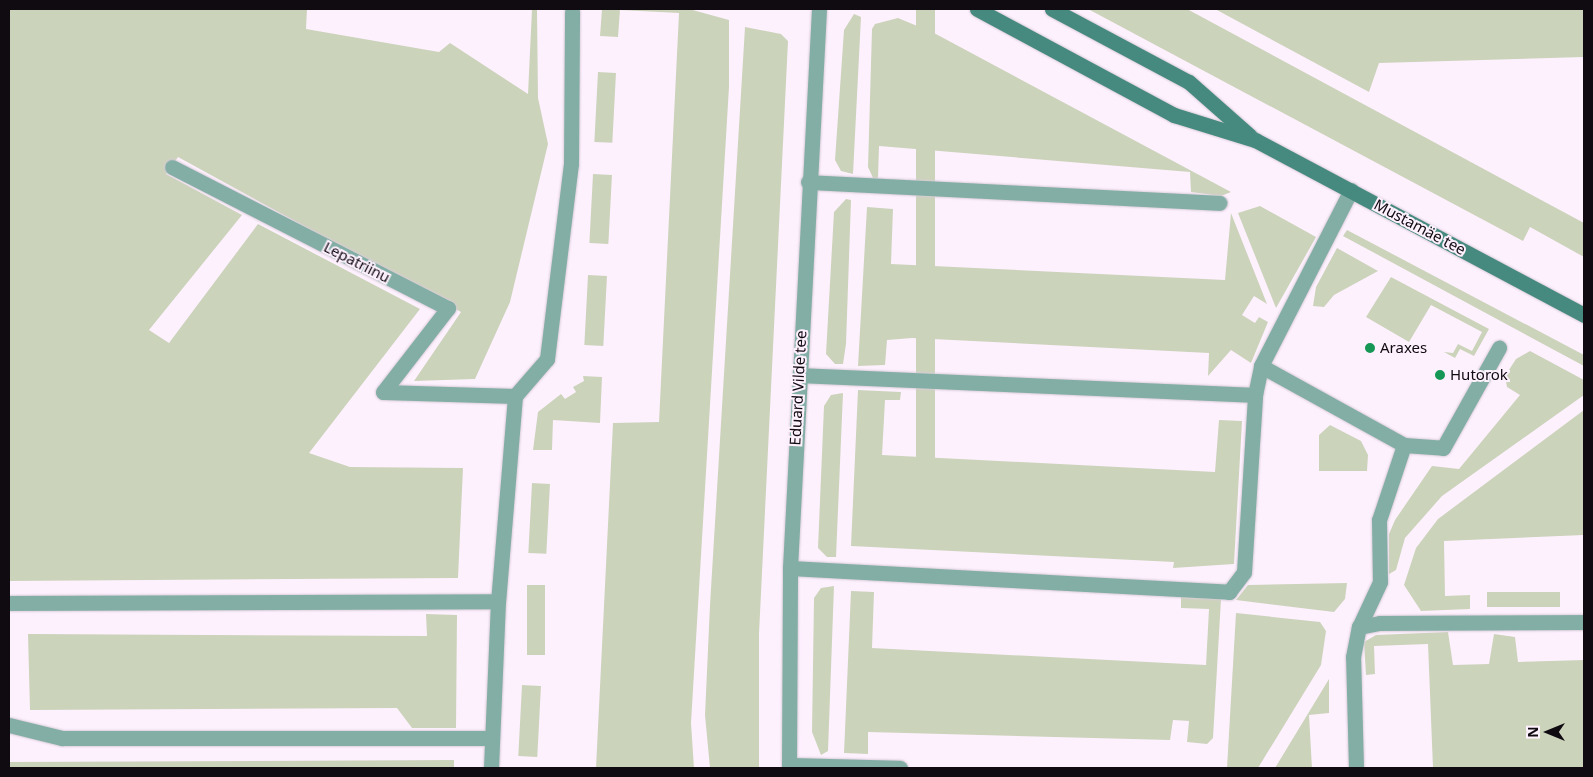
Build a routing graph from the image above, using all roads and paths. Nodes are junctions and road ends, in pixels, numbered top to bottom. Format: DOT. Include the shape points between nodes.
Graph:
graph roads {
  1 [pos="819,9"];
  2 [pos="977,9"];
  3 [pos="1052,9"];
  4 [pos="572,12"];
  5 [pos="1255,140"];
  6 [pos="172,167"];
  7 [pos="808,182"];
  8 [pos="1351,190"];
  9 [pos="1219,203"];
  10 [pos="1584,315"];
  11 [pos="1499,348"];
  12 [pos="1261,366"];
  13 [pos="799,375"];
  14 [pos="1255,395"];
  15 [pos="515,396"];
  16 [pos="1404,445"];
  17 [pos="790,568"];
  18 [pos="498,601"];
  19 [pos="9,603"];
  20 [pos="1584,622"];
  21 [pos="1359,627"];
  22 [pos="9,725"];
  23 [pos="491,738"];
  24 [pos="789,767"];
  25 [pos="491,768"];
  26 [pos="900,768"];
  27 [pos="1356,768"];
  1 -- 7 [label="street, Eduard Vilde tee"];
  2 -- 5 [label="main road, Mustamäe tee" via="1174,115"];
  3 -- 5 [label="main road, Mustamäe tee" via="1189,82"];
  4 -- 15 [label="street" via="571,164 547,359"];
  5 -- 8 [label="main road, Mustamäe tee"];
  6 -- 15 [label="street, Lepatriinu" via="448,308 383,392"];
  7 -- 9 [label="street"];
  7 -- 13 [label="street, Eduard Vilde tee"];
  8 -- 10 [label="main road, Mustamäe tee"];
  8 -- 12 [label="street"];
  11 -- 16 [label="street" via="1443,448"];
  12 -- 14 [label="street"];
  12 -- 16 [label="street"];
  13 -- 14 [label="street"];
  13 -- 17 [label="street, Eduard Vilde tee"];
  14 -- 17 [label="street" via="1244,572 1229,592"];
  15 -- 18 [label="street"];
  16 -- 21 [label="street" via="1379,520 1380,582"];
  17 -- 24 [label="street, Eduard Vilde tee"];
  18 -- 19 [label="street"];
  18 -- 23 [label="street"];
  20 -- 21 [label="street" via="1380,622"];
  21 -- 27 [label="street" via="1352,657"];
  22 -- 23 [label="street" via="62,738"];
  23 -- 25 [label="street"];
  24 -- 26 [label="street"];
}
